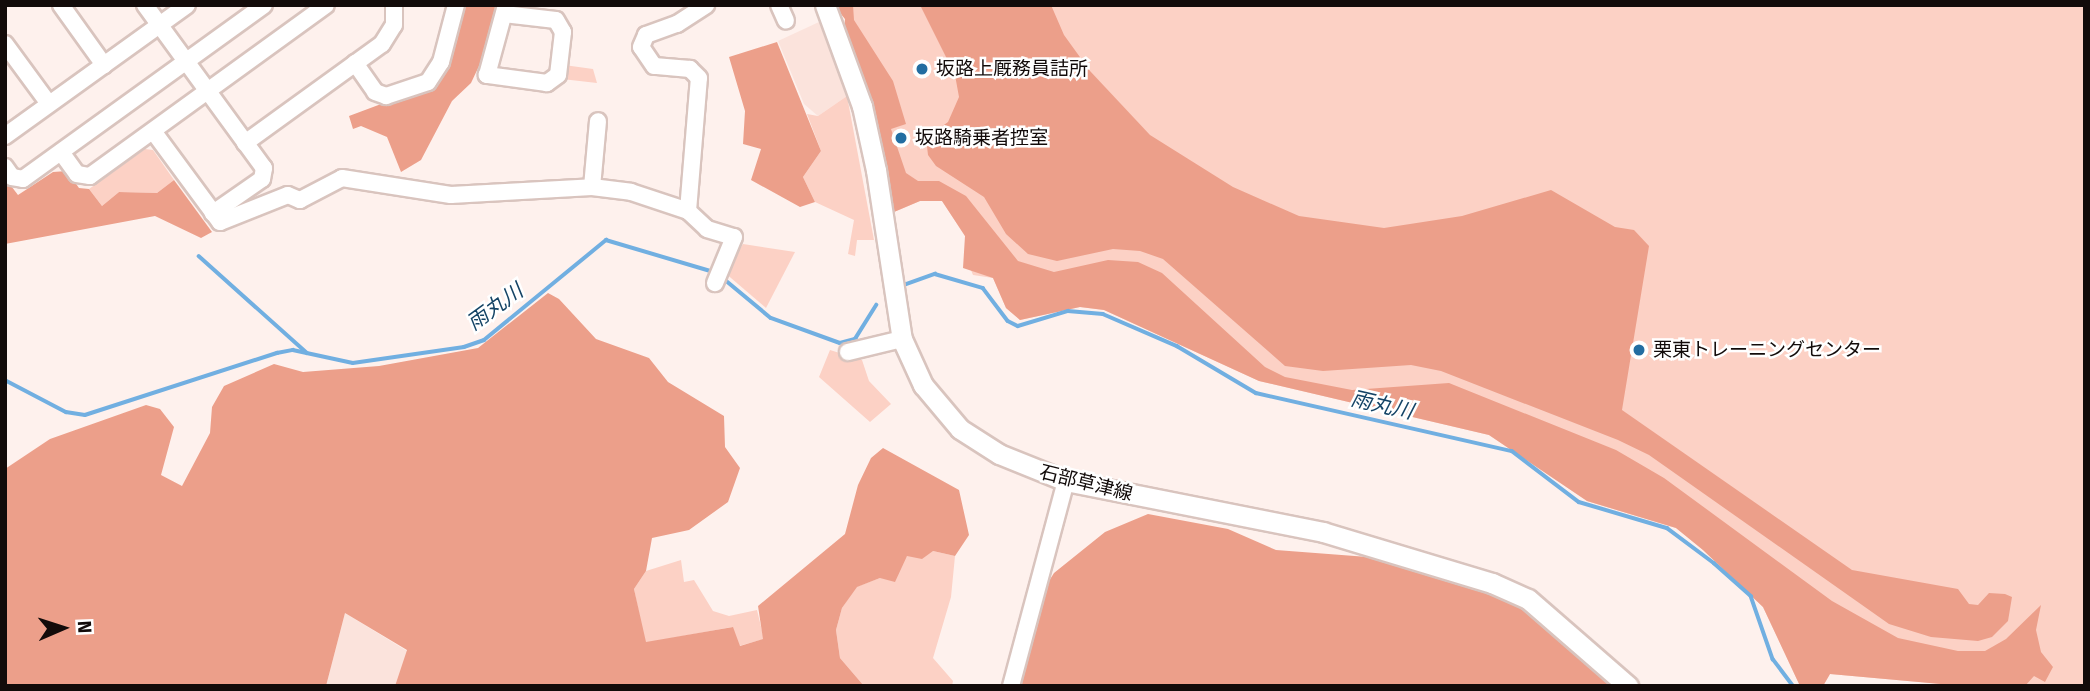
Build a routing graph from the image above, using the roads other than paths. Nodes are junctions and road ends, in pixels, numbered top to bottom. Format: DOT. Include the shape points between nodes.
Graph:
graph roads {
  1 [pos="61,5"];
  2 [pos="145,5"];
  3 [pos="187,5"];
  4 [pos="264,5"];
  5 [pos="326,5"];
  6 [pos="394,5"];
  7 [pos="456,5"];
  8 [pos="706,5"];
  9 [pos="779,5"];
  10 [pos="825,5"];
  11 [pos="505,9"];
  12 [pos="786,21"];
  13 [pos="160,25"];
  14 [pos="5,44"];
  15 [pos="186,61"];
  16 [pos="355,63"];
  17 [pos="104,65"];
  18 [pos="207,90"];
  19 [pos="49,104"];
  20 [pos="598,121"];
  21 [pos="153,131"];
  22 [pos="5,136"];
  23 [pos="246,143"];
  24 [pos="61,152"];
  25 [pos="5,167"];
  26 [pos="592,187"];
  27 [pos="688,211"];
  28 [pos="213,213"];
  29 [pos="718,278"];
  30 [pos="902,339"];
  31 [pos="848,352"];
  32 [pos="1066,481"];
  33 [pos="1011,686"];
  34 [pos="1628,686"];
  1 -- 17 [label="street"];
  2 -- 13 [label="street"];
  3 -- 13 [label="street"];
  4 -- 15 [label="street"];
  5 -- 18 [label="street"];
  6 -- 16 [label="street" via="390,33"];
  7 -- 16 [label="street" via="441,62 428,82 386,96 375,92"];
  8 -- 27 [label="street" via="677,24 646,35 641,47 654,66 690,69 699,78"];
  9 -- 12 [label="street"];
  10 -- 30 [label="main road, 石部草津線" via="862,106"];
  11 -- 11 [label="street" via="487,75 547,83 558,75 563,32 556,20"];
  13 -- 15 [label="street"];
  13 -- 17 [label="street"];
  14 -- 19 [label="street"];
  15 -- 18 [label="street"];
  15 -- 24 [label="street"];
  16 -- 23 [label="street"];
  17 -- 19 [label="street"];
  18 -- 21 [label="street"];
  18 -- 23 [label="street"];
  19 -- 22 [label="street"];
  20 -- 26 [label="street"];
  21 -- 24 [label="street" via="90,176 77,174"];
  21 -- 28 [label="street"];
  23 -- 28 [label="street" via="264,167 262,179"];
  24 -- 25 [label="street" via="23,179 12,177"];
  26 -- 27 [label="street" via="631,192"];
  26 -- 28 [label="street" via="450,195 342,178 300,200 288,195 227,223"];
  27 -- 29 [label="street" via="707,229 734,237"];
  30 -- 31 [label="street"];
  30 -- 32 [label="main road, 石部草津線" via="923,385 961,429 999,454"];
  32 -- 33 [label="street"];
  32 -- 34 [label="main road, 石部草津線" via="1323,532 1492,583 1528,599"];
}
